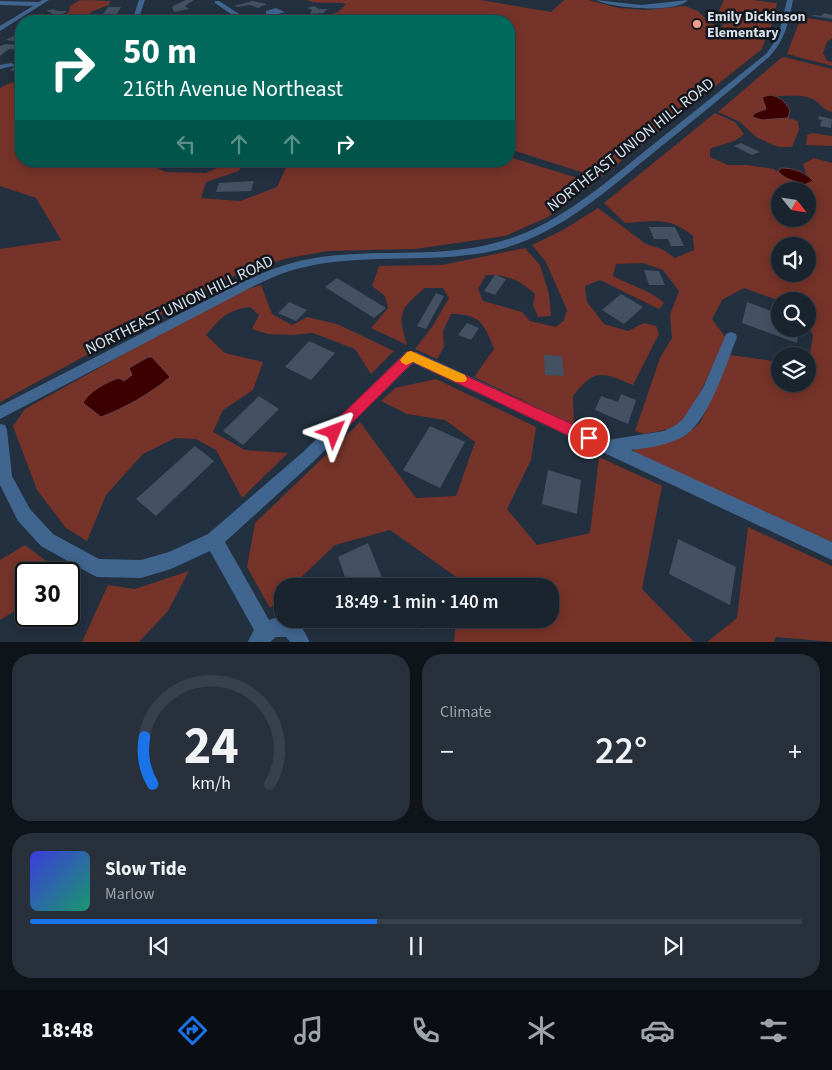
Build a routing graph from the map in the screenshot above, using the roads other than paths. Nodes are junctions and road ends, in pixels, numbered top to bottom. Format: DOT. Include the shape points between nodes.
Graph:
graph roads {
  1 [pos="142,0"];
  2 [pos="599,0"];
  3 [pos="685,0"];
  4 [pos="790,0"];
  5 [pos="219,1"];
  6 [pos="44,2"];
  7 [pos="210,2"];
  8 [pos="0,3"];
  9 [pos="269,14"];
  10 [pos="22,15"];
  11 [pos="137,15"];
  12 [pos="239,15"];
  13 [pos="266,15"];
  14 [pos="15,19"];
  15 [pos="0,28"];
  16 [pos="11,66"];
  17 [pos="0,67"];
  18 [pos="731,337"];
  19 [pos="0,413"];
  20 [pos="0,430"];
  21 [pos="606,447"];
  22 [pos="214,540"];
  23 [pos="832,551"];
  24 [pos="261,637"];
  25 [pos="301,642"];
  1 -- 11 [label="street"];
  2 -- 3 [label="street" via="643,6"];
  4 -- 19 [label="street, NORTHEAST UNION HILL ROAD" via="777,47 623,173 554,224 529,237 466,253 325,260 277,272"];
  5 -- 7 [label="street"];
  5 -- 12 [label="street"];
  6 -- 8 [label="street"];
  6 -- 10 [label="street"];
  9 -- 13 [label="street"];
  14 -- 15 [label="street"];
  16 -- 17 [label="street"];
  18 -- 21 [label="street" via="695,417 681,430 650,440"];
  20 -- 22 [label="street" via="4,478 24,515 47,540 98,568 141,569 172,560"];
  21 -- 22 [label="street" via="411,356 308,457"];
  21 -- 23 [label="street"];
  22 -- 24 [label="street"];
  24 -- 25 [label="street" via="273,627 290,627"];
}
